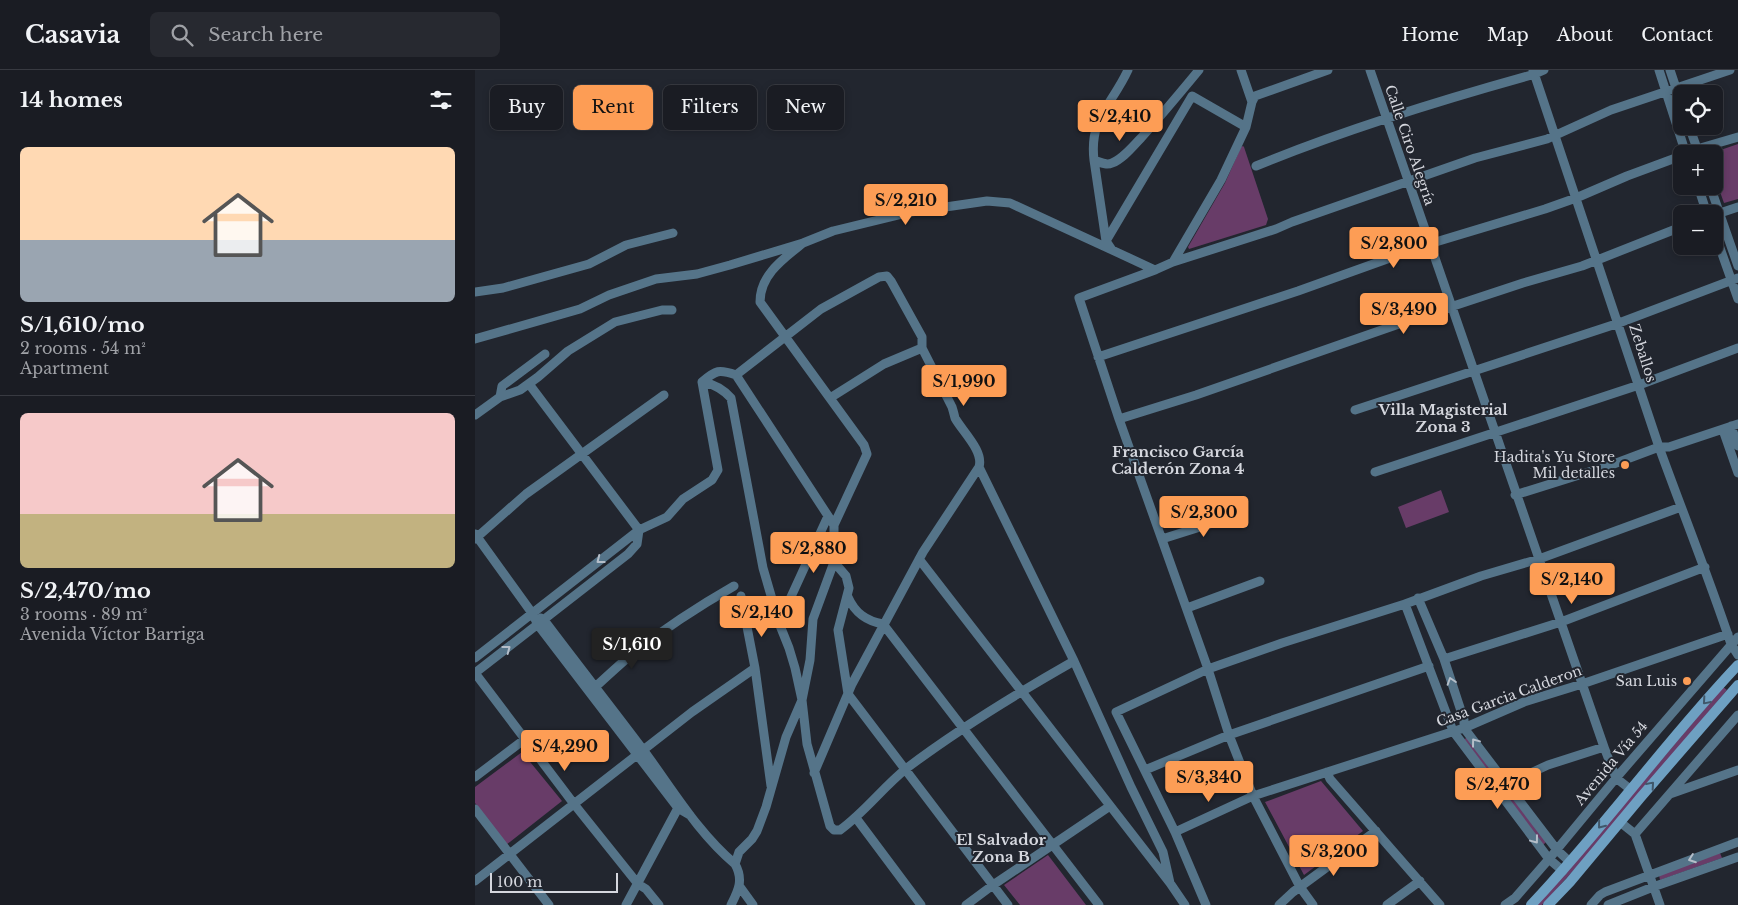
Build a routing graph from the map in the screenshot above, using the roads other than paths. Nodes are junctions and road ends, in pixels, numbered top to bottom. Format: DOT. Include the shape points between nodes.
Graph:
graph roads {
  1 [pos="1128,70"];
  2 [pos="1199,70"];
  3 [pos="1241,70"];
  4 [pos="1328,70"];
  5 [pos="1370,70"];
  6 [pos="1544,70"];
  7 [pos="1659,70"];
  8 [pos="1670,70"];
  9 [pos="1730,70"];
  10 [pos="1534,72"];
  11 [pos="1675,85"];
  12 [pos="1685,85"];
  13 [pos="1673,89"];
  14 [pos="1666,91"];
  15 [pos="1252,102"];
  16 [pos="1386,119"];
  17 [pos="1246,127"];
  18 [pos="1555,135"];
  19 [pos="1738,137"];
  20 [pos="1684,145"];
  21 [pos="1715,145"];
  22 [pos="1673,159"];
  23 [pos="1094,160"];
  24 [pos="1256,166"];
  25 [pos="1408,182"];
  26 [pos="1576,198"];
  27 [pos="1738,207"];
  28 [pos="1723,212"];
  29 [pos="1723,229"];
  30 [pos="1673,230"];
  31 [pos="673,233"];
  32 [pos="1106,241"];
  33 [pos="803,243"];
  34 [pos="1429,244"];
  35 [pos="1113,250"];
  36 [pos="1723,252"];
  37 [pos="1596,261"];
  38 [pos="1173,262"];
  39 [pos="1738,266"];
  40 [pos="1155,270"];
  41 [pos="1735,279"];
  42 [pos="475,292"];
  43 [pos="1738,299"];
  44 [pos="1452,307"];
  45 [pos="672,310"];
  46 [pos="1619,322"];
  47 [pos="785,338"];
  48 [pos="475,339"];
  49 [pos="922,348"];
  50 [pos="1738,348"];
  51 [pos="545,354"];
  52 [pos="1098,357"];
  53 [pos="1473,370"];
  54 [pos="736,375"];
  55 [pos="702,382"];
  56 [pos="529,384"];
  57 [pos="1639,385"];
  58 [pos="664,395"];
  59 [pos="501,397"];
  60 [pos="830,398"];
  61 [pos="1355,410"];
  62 [pos="475,415"];
  63 [pos="1119,418"];
  64 [pos="1731,427"];
  65 [pos="1495,434"];
  66 [pos="1738,446"];
  67 [pos="1659,447"];
  68 [pos="581,453"];
  69 [pos="979,467"];
  70 [pos="1375,472"];
  71 [pos="1738,473"];
  72 [pos="1515,495"];
  73 [pos="1681,507"];
  74 [pos="1238,515"];
  75 [pos="828,516"];
  76 [pos="834,524"];
  77 [pos="639,530"];
  78 [pos="476,537"];
  79 [pos="1163,539"];
  80 [pos="1539,559"];
  81 [pos="919,560"];
  82 [pos="835,562"];
  83 [pos="1705,566"];
  84 [pos="1260,580"];
  85 [pos="734,586"];
  86 [pos="741,596"];
  87 [pos="848,596"];
  88 [pos="1418,598"];
  89 [pos="1405,604"];
  90 [pos="1187,608"];
  91 [pos="532,613"];
  92 [pos="541,622"];
  93 [pos="1561,622"];
  94 [pos="779,623"];
  95 [pos="883,624"];
  96 [pos="1728,634"];
  97 [pos="1738,637"];
  98 [pos="1731,644"];
  99 [pos="1738,655"];
  100 [pos="475,658"];
  101 [pos="1444,659"];
  102 [pos="1073,661"];
  103 [pos="1738,665"];
  104 [pos="1429,666"];
  105 [pos="755,668"];
  106 [pos="1209,669"];
  107 [pos="475,673"];
  108 [pos="1582,684"];
  109 [pos="1738,685"];
  110 [pos="592,689"];
  111 [pos="1021,691"];
  112 [pos="848,694"];
  113 [pos="802,700"];
  114 [pos="1738,715"];
  115 [pos="962,728"];
  116 [pos="1464,728"];
  117 [pos="1453,731"];
  118 [pos="1229,735"];
  119 [pos="525,739"];
  120 [pos="1603,747"];
  121 [pos="641,753"];
  122 [pos="905,770"];
  123 [pos="1145,770"];
  124 [pos="1738,770"];
  125 [pos="1327,772"];
  126 [pos="814,773"];
  127 [pos="475,777"];
  128 [pos="1616,778"];
  129 [pos="1507,784"];
  130 [pos="1630,789"];
  131 [pos="771,791"];
  132 [pos="1669,794"];
  133 [pos="1253,796"];
  134 [pos="574,804"];
  135 [pos="1110,806"];
  136 [pos="678,808"];
  137 [pos="475,809"];
  138 [pos="690,815"];
  139 [pos="856,818"];
  140 [pos="1620,822"];
  141 [pos="1175,832"];
  142 [pos="1376,832"];
  143 [pos="1635,834"];
  144 [pos="1738,842"];
  145 [pos="1052,844"];
  146 [pos="1557,850"];
  147 [pos="511,854"];
  148 [pos="1738,857"];
  149 [pos="1549,859"];
  150 [pos="1570,862"];
  151 [pos="735,864"];
  152 [pos="1563,871"];
  153 [pos="1649,874"];
  154 [pos="475,881"];
  155 [pos="1419,881"];
  156 [pos="1170,883"];
  157 [pos="638,884"];
  158 [pos="993,885"];
  159 [pos="740,887"];
  160 [pos="1301,887"];
  161 [pos="1653,887"];
  162 [pos="549,905"];
  163 [pos="626,905"];
  164 [pos="659,905"];
  165 [pos="731,905"];
  166 [pos="753,905"];
  167 [pos="921,905"];
  168 [pos="966,905"];
  169 [pos="1009,905"];
  170 [pos="1099,905"];
  171 [pos="1185,905"];
  172 [pos="1206,905"];
  173 [pos="1279,905"];
  174 [pos="1313,905"];
  175 [pos="1387,905"];
  176 [pos="1440,905"];
  177 [pos="1505,905"];
  178 [pos="1531,905"];
  179 [pos="1548,905"];
  180 [pos="1591,905"];
  181 [pos="1608,905"];
  182 [pos="1660,905"];
  1 -- 23 [label="street" via="1097,124 1093,137"];
  2 -- 23 [label="street" via="1167,109 1114,163"];
  3 -- 15 [label="street"];
  4 -- 15 [label="street" via="1255,96"];
  5 -- 16 [label="street, Calle Ciro Alegría"];
  6 -- 10 [label="street"];
  7 -- 14 [label="street"];
  8 -- 11 [label="street"];
  9 -- 12 [label="street"];
  10 -- 16 [label="street"];
  10 -- 18 [label="street, Zeballos"];
  13 -- 14 [label="street"];
  14 -- 18 [label="street" via="1611,110"];
  14 -- 20 [label="street"];
  15 -- 17 [label="street"];
  16 -- 24 [label="street"];
  16 -- 25 [label="street, Calle Ciro Alegría"];
  17 -- 32 [label="street" via="1192,96"];
  17 -- 38 [label="street" via="1221,180"];
  18 -- 25 [label="street"];
  18 -- 26 [label="street, Zeballos"];
  19 -- 21 [label="street"];
  22 -- 26 [label="street"];
  23 -- 32 [label="street"];
  25 -- 34 [label="street, Calle Ciro Alegría"];
  25 -- 38 [label="street"];
  26 -- 34 [label="street"];
  26 -- 37 [label="street, Zeballos"];
  27 -- 28 [label="street"];
  29 -- 39 [label="street"];
  30 -- 37 [label="street"];
  31 -- 42 [label="street" via="626,245 589,264 503,288"];
  32 -- 35 [label="street"];
  33 -- 35 [label="street" via="833,231 911,212 987,201 1010,203"];
  33 -- 47 [label="street" via="771,271 760,293 760,302"];
  33 -- 48 [label="street" via="697,274 656,279 580,309"];
  34 -- 44 [label="street, Calle Ciro Alegría"];
  34 -- 52 [label="street"];
  35 -- 40 [label="street"];
  36 -- 41 [label="street"];
  37 -- 44 [label="street"];
  37 -- 46 [label="street, Zeballos"];
  38 -- 40 [label="street"];
  40 -- 52 [label="street" via="1079,298"];
  41 -- 43 [label="street"];
  41 -- 46 [label="street"];
  44 -- 53 [label="street, Calle Ciro Alegría"];
  44 -- 63 [label="street" via="1197,395"];
  45 -- 56 [label="street" via="615,322 567,351"];
  46 -- 53 [label="street"];
  46 -- 57 [label="street, Zeballos"];
  47 -- 49 [label="street" via="821,310 879,277 887,276 922,336"];
  47 -- 54 [label="street"];
  47 -- 60 [label="street"];
  49 -- 60 [label="street" via="884,364"];
  49 -- 69 [label="street" via="954,416 967,432 979,457"];
  50 -- 57 [label="street"];
  51 -- 59 [label="street" via="502,386"];
  52 -- 63 [label="street"];
  53 -- 61 [label="street"];
  53 -- 65 [label="street, Calle Ciro Alegría"];
  54 -- 55 [label="street" via="723,370"];
  54 -- 75 [label="street"];
  55 -- 77 [label="street" via="717,470 713,480 683,499 667,516"];
  55 -- 94 [label="street" via="726,392 731,398 763,568"];
  56 -- 59 [label="street"];
  56 -- 68 [label="street"];
  57 -- 65 [label="street"];
  57 -- 67 [label="street, Zeballos"];
  58 -- 68 [label="street"];
  59 -- 62 [label="street"];
  60 -- 76 [label="street" via="867,454"];
  63 -- 79 [label="street"];
  64 -- 66 [label="street"];
  64 -- 67 [label="street" via="1669,447"];
  64 -- 71 [label="street"];
  65 -- 70 [label="street"];
  65 -- 72 [label="street, Calle Ciro Alegría"];
  67 -- 72 [label="street"];
  67 -- 73 [label="street, Zeballos"];
  68 -- 77 [label="street"];
  68 -- 78 [label="street"];
  69 -- 81 [label="street"];
  69 -- 102 [label="street"];
  72 -- 80 [label="street, Calle Ciro Alegría"];
  73 -- 80 [label="street"];
  73 -- 83 [label="street, Zeballos"];
  74 -- 79 [label="street"];
  75 -- 76 [label="street"];
  75 -- 94 [label="street"];
  76 -- 82 [label="street"];
  77 -- 91 [label="street, one-way"];
  77 -- 92 [label="street" via="637,544 628,554"];
  78 -- 91 [label="street"];
  79 -- 90 [label="street"];
  80 -- 88 [label="street"];
  80 -- 93 [label="street, Calle Ciro Alegría"];
  81 -- 95 [label="street"];
  81 -- 111 [label="street"];
  82 -- 87 [label="street" via="846,576"];
  82 -- 113 [label="street" via="813,619 810,660"];
  83 -- 93 [label="street"];
  83 -- 96 [label="street, Zeballos"];
  84 -- 90 [label="street"];
  85 -- 110 [label="street" via="662,632"];
  86 -- 105 [label="street"];
  87 -- 95 [label="street" via="852,607 864,618"];
  87 -- 112 [label="street" via="838,630"];
  88 -- 89 [label="street"];
  88 -- 101 [label="street"];
  89 -- 104 [label="street"];
  89 -- 106 [label="street"];
  90 -- 106 [label="street"];
  91 -- 92 [label="street"];
  91 -- 100 [label="street"];
  107 -- 92 [label="street, one-way"];
  92 -- 110 [label="street"];
  93 -- 101 [label="street"];
  93 -- 108 [label="street, Calle Ciro Alegría"];
  94 -- 113 [label="street"];
  95 -- 112 [label="street"];
  95 -- 115 [label="street"];
  96 -- 98 [label="street, Zeballos"];
  96 -- 108 [label="street, Casa Garcia Calderon"];
  97 -- 98 [label="street, Avenida Vía 54"];
  98 -- 99 [label="street, Zeballos"];
  98 -- 128 [label="street, Avenida Vía 54"];
  116 -- 101 [label="street, one-way"];
  102 -- 111 [label="street"];
  102 -- 156 [label="street" via="1163,852"];
  103 -- 130 [label="main road, one-way"];
  104 -- 117 [label="street"];
  104 -- 118 [label="street"];
  105 -- 121 [label="street"];
  105 -- 131 [label="street"];
  106 -- 118 [label="street"];
  106 -- 123 [label="street" via="1116,712"];
  107 -- 119 [label="street"];
  108 -- 116 [label="street, Casa Garcia Calderon" via="1524,702"];
  108 -- 120 [label="street, Calle Ciro Alegría"];
  140 -- 109 [label="main road, one-way"];
  110 -- 121 [label="street"];
  111 -- 115 [label="street"];
  111 -- 135 [label="street"];
  112 -- 122 [label="street"];
  112 -- 126 [label="street"];
  113 -- 126 [label="street"];
  113 -- 131 [label="street" via="786,737"];
  114 -- 132 [label="street"];
  115 -- 122 [label="street"];
  115 -- 145 [label="street"];
  116 -- 117 [label="street, Casa Garcia Calderon"];
  129 -- 116 [label="street, one-way"];
  117 -- 125 [label="street, Casa Garcia Calderon"];
  117 -- 149 [label="street, one-way"];
  118 -- 123 [label="street"];
  118 -- 133 [label="street"];
  119 -- 127 [label="street"];
  119 -- 134 [label="street"];
  120 -- 128 [label="street, Calle Ciro Alegría"];
  120 -- 129 [label="street" via="1548,765"];
  121 -- 134 [label="street"];
  121 -- 136 [label="street"];
  121 -- 138 [label="street"];
  122 -- 139 [label="street"];
  122 -- 158 [label="street"];
  123 -- 141 [label="street"];
  124 -- 132 [label="street"];
  125 -- 133 [label="street, Casa Garcia Calderon"];
  125 -- 142 [label="street"];
  126 -- 139 [label="street" via="830,826 840,830"];
  128 -- 130 [label="street, Calle Ciro Alegría"];
  128 -- 146 [label="street, Avenida Vía 54"];
  129 -- 146 [label="street"];
  130 -- 150 [label="main road, one-way"];
  131 -- 151 [label="street" via="757,831 739,852"];
  132 -- 143 [label="street"];
  133 -- 141 [label="street, Casa Garcia Calderon"];
  133 -- 160 [label="street"];
  134 -- 147 [label="street"];
  134 -- 157 [label="street"];
  135 -- 145 [label="street"];
  135 -- 156 [label="street"];
  136 -- 138 [label="street"];
  136 -- 157 [label="street"];
  137 -- 147 [label="street"];
  138 -- 151 [label="street"];
  139 -- 167 [label="street"];
  140 -- 143 [label="street"];
  140 -- 179 [label="main road"];
  141 -- 172 [label="street"];
  142 -- 155 [label="street"];
  142 -- 160 [label="street"];
  143 -- 153 [label="street"];
  144 -- 153 [label="street, one-way"];
  145 -- 158 [label="street"];
  145 -- 170 [label="street"];
  146 -- 149 [label="street, Avenida Vía 54"];
  146 -- 150 [label="street"];
  147 -- 154 [label="street"];
  147 -- 162 [label="street"];
  148 -- 161 [label="street"];
  149 -- 152 [label="street"];
  149 -- 177 [label="street, Avenida Vía 54"];
  150 -- 152 [label="main road"];
  151 -- 159 [label="street"];
  152 -- 178 [label="main road"];
  153 -- 161 [label="street"];
  153 -- 180 [label="street" via="1605,892"];
  155 -- 175 [label="street"];
  155 -- 176 [label="street"];
  156 -- 171 [label="street"];
  157 -- 163 [label="street"];
  157 -- 164 [label="street"];
  158 -- 168 [label="street"];
  158 -- 169 [label="street"];
  159 -- 165 [label="street"];
  159 -- 166 [label="street"];
  160 -- 173 [label="street"];
  160 -- 174 [label="street"];
  161 -- 181 [label="street"];
  161 -- 182 [label="street"];
}
